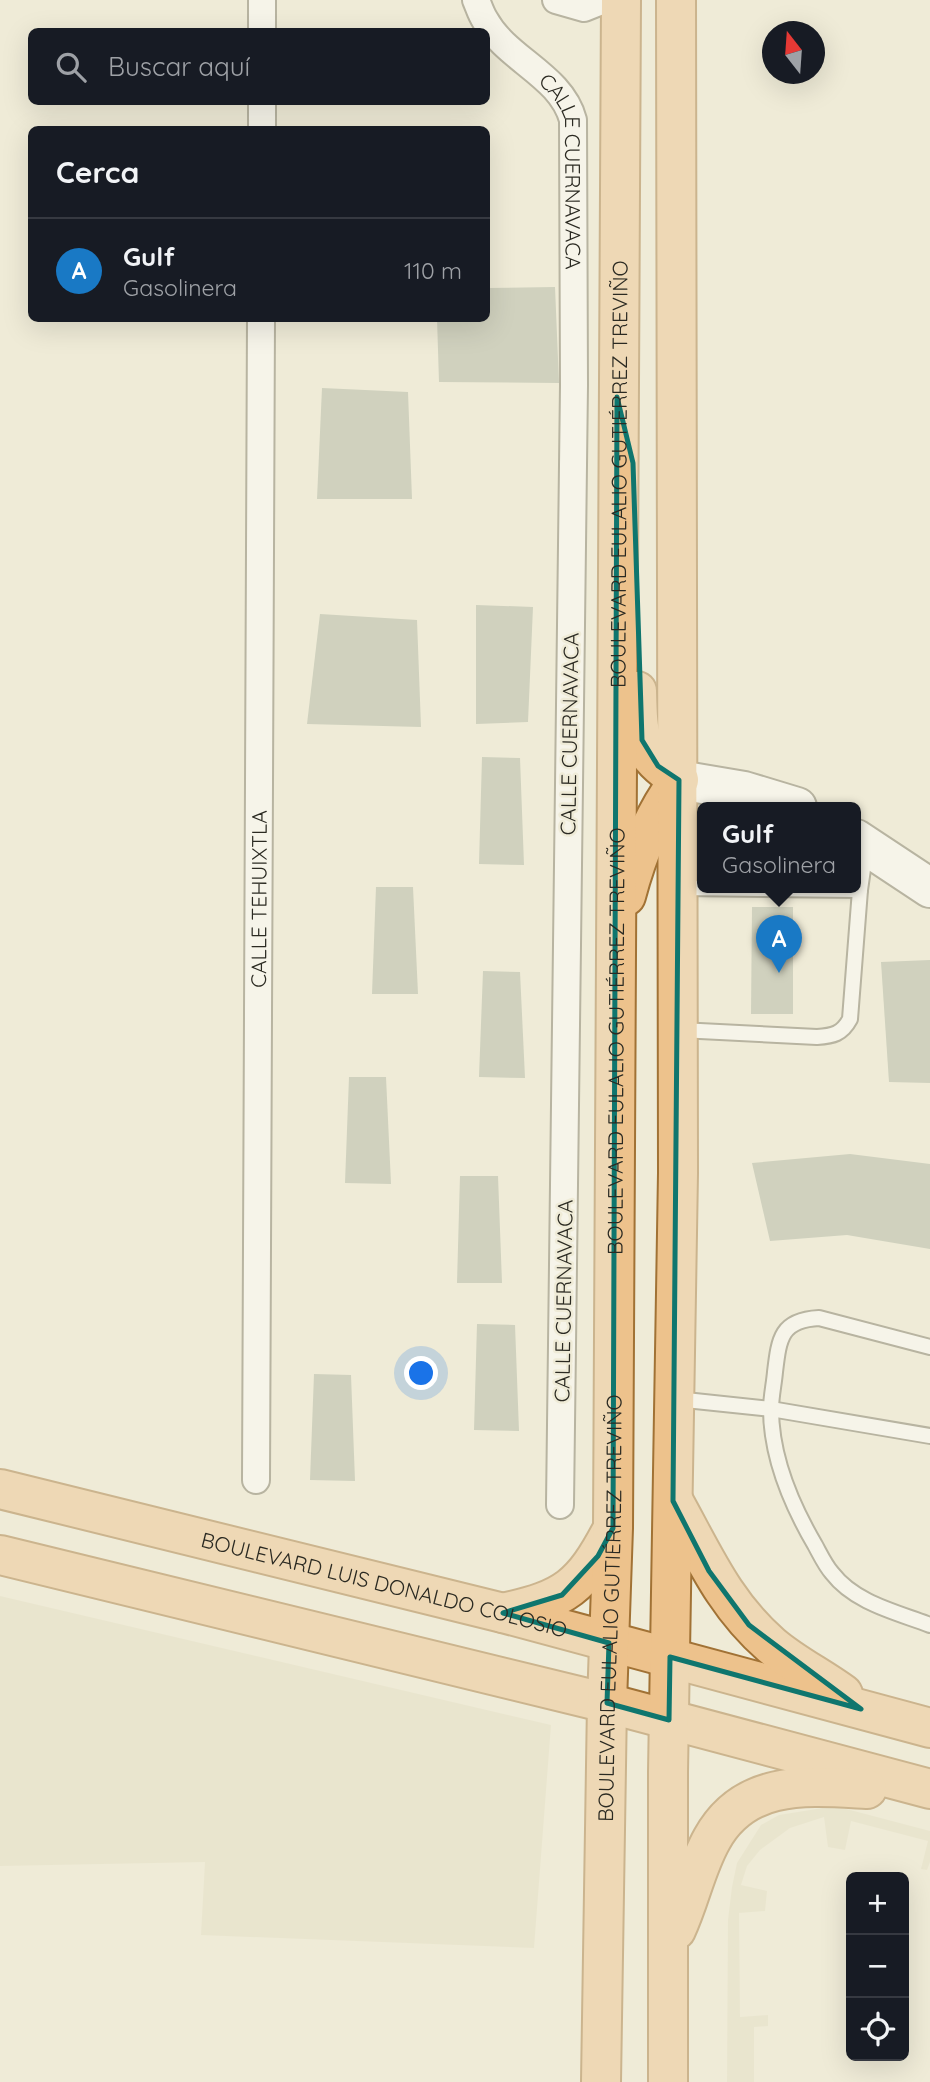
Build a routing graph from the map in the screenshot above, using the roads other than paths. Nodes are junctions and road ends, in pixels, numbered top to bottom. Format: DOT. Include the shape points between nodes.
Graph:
graph roads {
  1 [pos="262,0"];
  2 [pos="476,0"];
  3 [pos="556,0"];
  4 [pos="604,0"];
  5 [pos="623,0"];
  6 [pos="676,0"];
  7 [pos="262,28"];
  8 [pos="262,105"];
  9 [pos="676,112"];
  10 [pos="262,126"];
  11 [pos="261,322"];
  12 [pos="617,397"];
  13 [pos="678,780"];
  14 [pos="780,802"];
  15 [pos="861,842"];
  16 [pos="679,888"];
  17 [pos="697,888"];
  18 [pos="930,888"];
  19 [pos="860,893"];
  20 [pos="615,936"];
  21 [pos="678,1030"];
  22 [pos="930,1347"];
  23 [pos="674,1399"];
  24 [pos="771,1409"];
  25 [pos="930,1436"];
  26 [pos="256,1480"];
  27 [pos="0,1489"];
  28 [pos="673,1501"];
  29 [pos="560,1505"];
  30 [pos="613,1528"];
  31 [pos="0,1555"];
  32 [pos="503,1613"];
  33 [pos="930,1625"];
  34 [pos="609,1643"];
  35 [pos="670,1657"];
  36 [pos="607,1703"];
  37 [pos="861,1709"];
  38 [pos="669,1720"];
  39 [pos="930,1728"];
  40 [pos="930,1791"];
  41 [pos="668,1948"];
  42 [pos="601,2082"];
  43 [pos="668,2082"];
  1 -- 7 [label="street"];
  2 -- 29 [label="street, CALLE CUERNAVACA" via="485,22 558,91 573,120"];
  3 -- 4 [label="street" via="584,8"];
  5 -- 9 [label="main road" via="659,58"];
  5 -- 12 [label="main road, BOULEVARD EULALIO GUTIÉRREZ TREVIÑO"];
  6 -- 9 [label="main road"];
  8 -- 10 [label="street"];
  9 -- 13 [label="main road"];
  11 -- 26 [label="street, CALLE TEHUIXTLA"];
  12 -- 13 [label="main road" via="633,463 642,740 657,766"];
  12 -- 20 [label="main road, BOULEVARD EULALIO GUTIÉRREZ TREVIÑO"];
  13 -- 14 [label="street"];
  13 -- 16 [label="main road"];
  13 -- 20 [label="main road" via="646,837"];
  15 -- 18 [label="street"];
  16 -- 17 [label="lane"];
  16 -- 21 [label="main road"];
  19 -- 21 [label="lane" via="850,1020 844,1030 817,1037"];
  20 -- 30 [label="main road, BOULEVARD EULALIO GUTIÉRREZ TREVIÑO"];
  21 -- 23 [label="main road"];
  22 -- 24 [label="lane" via="819,1318 801,1319 782,1335"];
  23 -- 24 [label="lane"];
  23 -- 28 [label="main road"];
  24 -- 25 [label="lane"];
  24 -- 33 [label="lane" via="775,1449 786,1488 831,1573 864,1600"];
  27 -- 32 [label="main road, BOULEVARD LUIS DONALDO COLOSIO"];
  28 -- 35 [label="main road"];
  28 -- 37 [label="main road" via="709,1571 749,1625"];
  30 -- 32 [label="main road" via="598,1556 562,1595"];
  30 -- 34 [label="main road, BOULEVARD EULALIO GUTIÉRREZ TREVIÑO"];
  31 -- 36 [label="main road"];
  32 -- 34 [label="main road, BOULEVARD LUIS DONALDO COLOSIO"];
  34 -- 35 [label="main road, BOULEVARD LUIS DONALDO COLOSIO"];
  34 -- 36 [label="main road, BOULEVARD EULALIO GUTIÉRREZ TREVIÑO"];
  35 -- 37 [label="main road, BOULEVARD LUIS DONALDO COLOSIO"];
  35 -- 38 [label="main road"];
  36 -- 38 [label="main road"];
  36 -- 42 [label="main road, BOULEVARD EULALIO GUTIÉRREZ TREVIÑO"];
  37 -- 39 [label="main road, BOULEVARD LUIS DONALDO COLOSIO"];
  38 -- 40 [label="main road"];
  38 -- 41 [label="main road"];
  40 -- 41 [label="main road" via="810,1786 775,1790 745,1802 725,1818 711,1840"];
  41 -- 43 [label="main road"];
}
